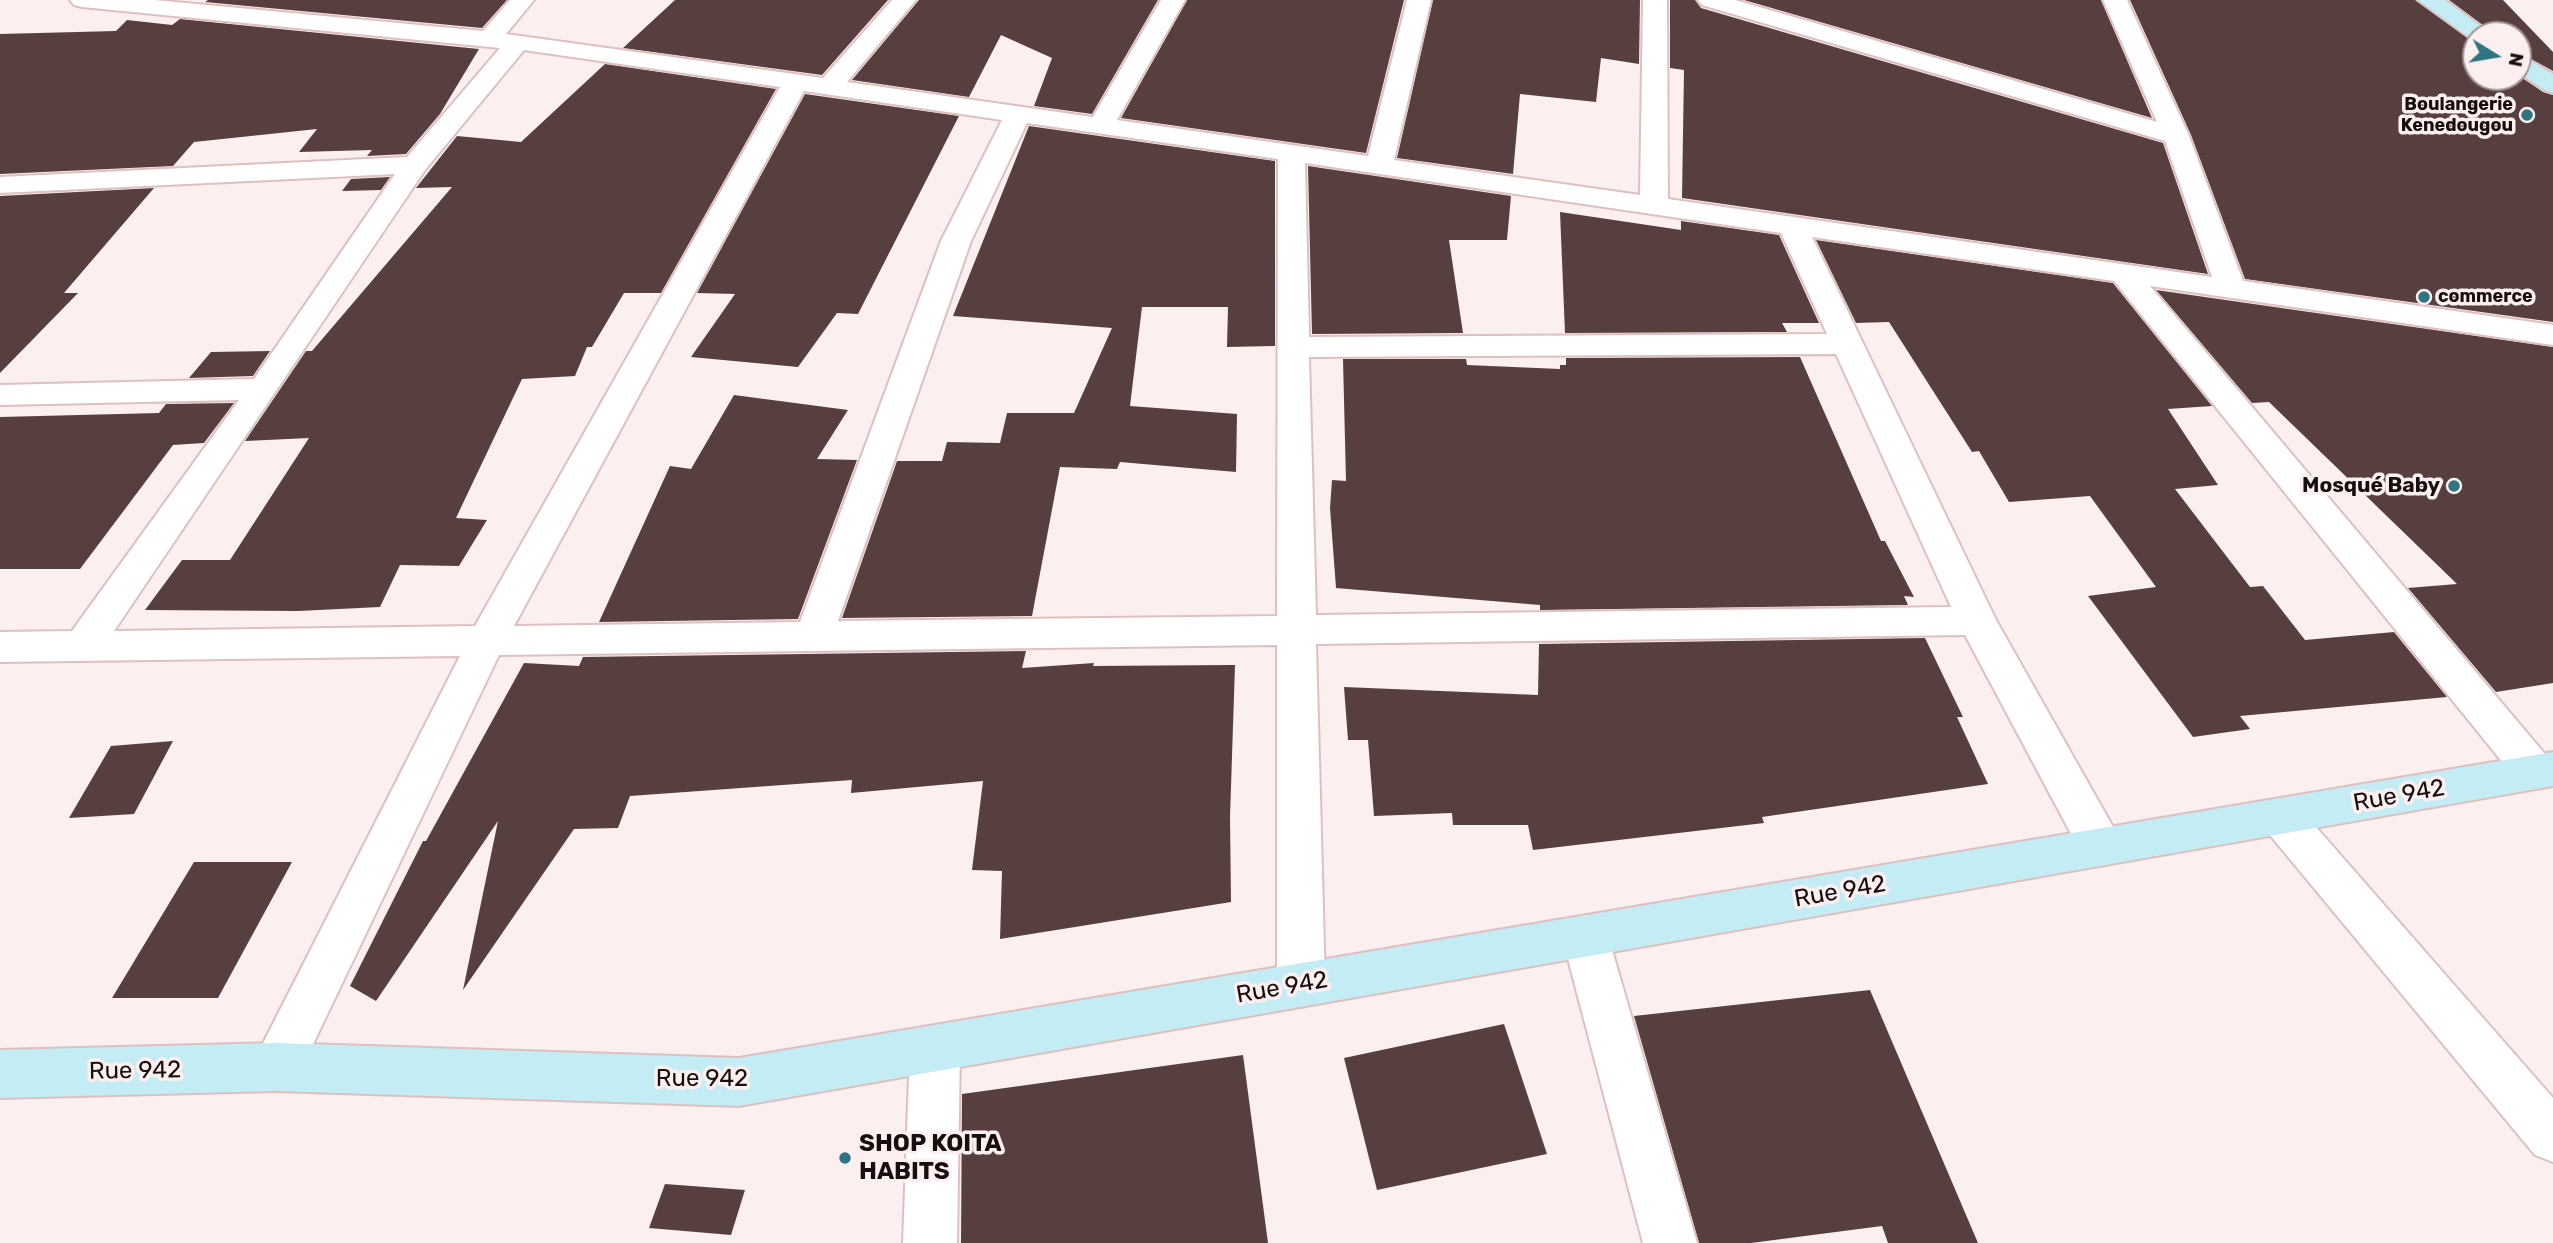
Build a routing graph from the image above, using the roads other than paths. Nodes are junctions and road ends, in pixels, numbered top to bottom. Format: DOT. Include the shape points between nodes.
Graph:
graph roads {
  1 [pos="82,0"];
  2 [pos="522,0"];
  3 [pos="904,0"];
  4 [pos="1173,0"];
  5 [pos="1419,0"];
  6 [pos="1655,0"];
  7 [pos="1710,0"];
  8 [pos="2115,0"];
  9 [pos="2430,0"];
  10 [pos="2462,22"];
  11 [pos="504,40"];
  12 [pos="2532,71"];
  13 [pos="812,84"];
  14 [pos="2553,85"];
  15 [pos="1018,114"];
  16 [pos="1101,126"];
  17 [pos="2176,136"];
  18 [pos="1291,153"];
  19 [pos="415,165"];
  20 [pos="1379,166"];
  21 [pos="0,185"];
  22 [pos="1654,205"];
  23 [pos="1792,225"];
  24 [pos="2123,273"];
  25 [pos="2231,289"];
  26 [pos="2553,335"];
  27 [pos="1846,344"];
  28 [pos="1293,347"];
  29 [pos="264,389"];
  30 [pos="0,395"];
  31 [pos="1977,621"];
  32 [pos="1295,629"];
  33 [pos="814,636"];
  34 [pos="487,640"];
  35 [pos="83,646"];
  36 [pos="0,647"];
  37 [pos="2544,770"];
  38 [pos="2280,816"];
  39 [pos="2101,847"];
  40 [pos="1585,936"];
  41 [pos="1301,985"];
  42 [pos="935,1049"];
  43 [pos="276,1067"];
  44 [pos="0,1074"];
  45 [pos="2553,1137"];
  46 [pos="930,1243"];
  47 [pos="1670,1243"];
  1 -- 11 [label="street"];
  2 -- 11 [label="street"];
  3 -- 13 [label="street"];
  4 -- 16 [label="street"];
  5 -- 20 [label="street"];
  6 -- 22 [label="street"];
  7 -- 17 [label="street"];
  8 -- 17 [label="street"];
  9 -- 10 [label="street"];
  11 -- 13 [label="street"];
  11 -- 19 [label="street"];
  12 -- 14 [label="street"];
  13 -- 15 [label="street"];
  13 -- 34 [label="street"];
  15 -- 16 [label="street"];
  15 -- 33 [label="street" via="956,241"];
  16 -- 18 [label="street"];
  17 -- 25 [label="street"];
  18 -- 20 [label="street"];
  18 -- 28 [label="street"];
  19 -- 21 [label="street"];
  19 -- 29 [label="street"];
  20 -- 22 [label="street"];
  22 -- 23 [label="street"];
  23 -- 24 [label="street"];
  23 -- 27 [label="street"];
  24 -- 25 [label="street"];
  24 -- 37 [label="street"];
  25 -- 26 [label="street"];
  27 -- 28 [label="street"];
  27 -- 31 [label="street"];
  28 -- 32 [label="street"];
  29 -- 30 [label="street"];
  29 -- 35 [label="street"];
  31 -- 32 [label="street"];
  31 -- 39 [label="street"];
  32 -- 33 [label="street"];
  32 -- 41 [label="street"];
  33 -- 34 [label="street"];
  34 -- 35 [label="street"];
  34 -- 43 [label="street"];
  35 -- 36 [label="street"];
  37 -- 38 [label="street, Rue 942"];
  38 -- 39 [label="street, Rue 942"];
  38 -- 45 [label="street"];
  39 -- 40 [label="street, Rue 942"];
  40 -- 41 [label="street, Rue 942"];
  40 -- 47 [label="street"];
  41 -- 42 [label="street, Rue 942"];
  42 -- 43 [label="street, Rue 942" via="739,1082"];
  42 -- 46 [label="street"];
  43 -- 44 [label="street, Rue 942"];
}
